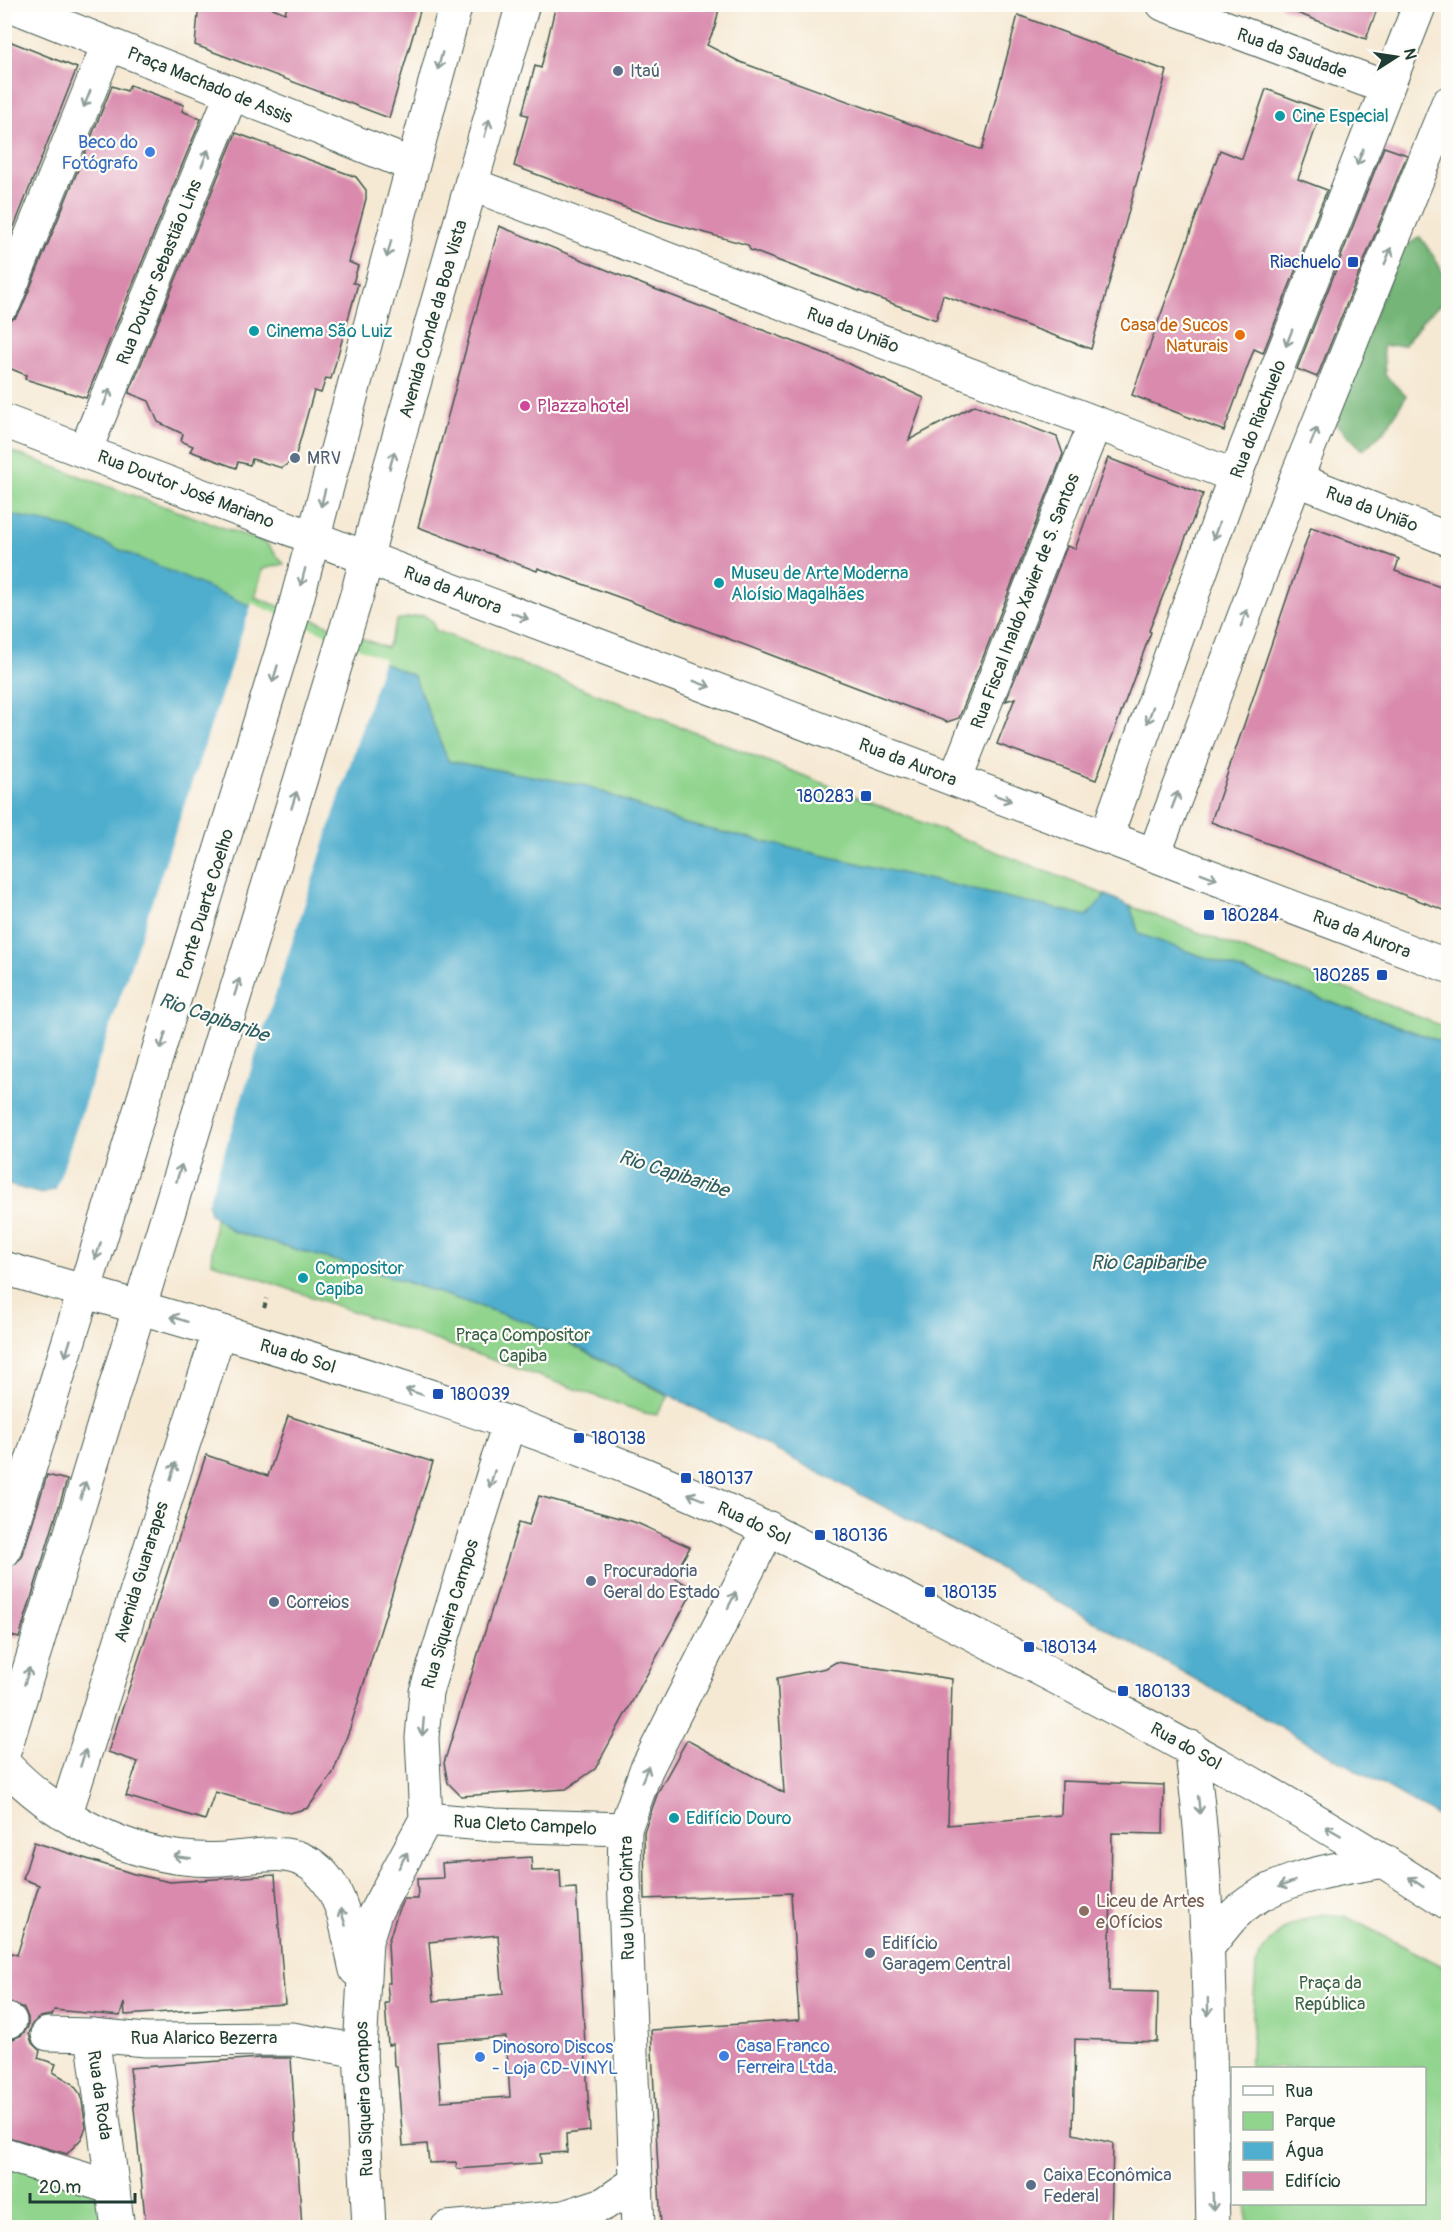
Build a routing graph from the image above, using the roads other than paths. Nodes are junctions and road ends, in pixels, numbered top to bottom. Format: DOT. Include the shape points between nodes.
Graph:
graph roads {
  1 [pos="8,4"];
  2 [pos="456,4"];
  3 [pos="523,4"];
  4 [pos="1163,4"];
  5 [pos="1420,4"];
  6 [pos="108,45"];
  7 [pos="1387,88"];
  8 [pos="232,93"];
  9 [pos="1448,105"];
  10 [pos="412,165"];
  11 [pos="471,184"];
  12 [pos="4,303"];
  13 [pos="4,420"];
  14 [pos="1095,423"];
  15 [pos="85,451"];
  16 [pos="1235,476"];
  17 [pos="1296,479"];
  18 [pos="313,536"];
  19 [pos="1449,539"];
  20 [pos="367,557"];
  21 [pos="955,780"];
  22 [pos="1106,837"];
  23 [pos="1154,855"];
  24 [pos="1449,966"];
  25 [pos="4,1268"];
  26 [pos="85,1292"];
  27 [pos="140,1306"];
  28 [pos="219,1332"];
  29 [pos="509,1423"];
  30 [pos="769,1528"];
  31 [pos="4,1551"];
  32 [pos="1191,1747"];
  33 [pos="4,1752"];
  34 [pos="4,1764"];
  35 [pos="66,1814"];
  36 [pos="426,1819"];
  37 [pos="625,1829"];
  38 [pos="1384,1861"];
  39 [pos="1449,1904"];
  40 [pos="1207,1948"];
  41 [pos="361,1994"];
  42 [pos="48,2034"];
  43 [pos="92,2035"];
  44 [pos="360,2051"];
  45 [pos="4,2154"];
  46 [pos="636,2182"];
  47 [pos="113,2188"];
  48 [pos="118,2228"];
  49 [pos="369,2228"];
  50 [pos="447,2228"];
  51 [pos="638,2228"];
  52 [pos="1213,2228"];
  1 -- 6 [label="main road, Praça Machado de Assis"];
  2 -- 10 [label="main road, one-way"];
  11 -- 3 [label="main road, Avenida Conde da Boa Vista, one-way"];
  4 -- 7 [label="main road, Rua da Saudade"];
  5 -- 7 [label="main road, Rua do Riachuelo"];
  6 -- 8 [label="main road, Praça Machado de Assis"];
  6 -- 12 [label="main road, one-way"];
  7 -- 16 [label="main road, Rua do Riachuelo, one-way"];
  8 -- 10 [label="main road, Praça Machado de Assis"];
  15 -- 8 [label="main road, Rua Doutor Sebastião Lins, one-way"];
  17 -- 9 [label="main road, one-way"];
  10 -- 18 [label="main road, one-way"];
  11 -- 14 [label="main road, Rua da União"];
  20 -- 11 [label="main road, Avenida Conde da Boa Vista, one-way"];
  13 -- 15 [label="main road, Rua Doutor José Mariano"];
  14 -- 16 [label="main road, Rua da União"];
  14 -- 21 [label="main road, Rua Fiscal Inaldo Xavier de S. Santos"];
  15 -- 18 [label="main road, Rua Doutor José Mariano"];
  16 -- 22 [label="main road, Rua do Riachuelo, one-way"];
  17 -- 19 [label="main road, Rua da União"];
  23 -- 17 [label="main road, one-way"];
  18 -- 20 [label="main road, Rua Doutor José Mariano"];
  18 -- 26 [label="main road, Ponte Duarte Coelho, one-way" via="292,618"];
  20 -- 21 [label="main road, Rua da Aurora, one-way"];
  27 -- 20 [label="main road, Avenida Conde da Boa Vista, one-way"];
  21 -- 22 [label="main road, Rua da Aurora, one-way"];
  22 -- 23 [label="main road, Rua da Aurora"];
  23 -- 24 [label="main road, Rua da Aurora, one-way"];
  25 -- 26 [label="main road, Rua do Sol"];
  26 -- 27 [label="main road, Rua do Sol"];
  26 -- 31 [label="main road, one-way"];
  28 -- 27 [label="main road, Rua do Sol, one-way"];
  33 -- 27 [label="main road, one-way"];
  29 -- 28 [label="main road, Rua do Sol, one-way"];
  35 -- 28 [label="main road, Avenida Guararapes, one-way"];
  30 -- 29 [label="main road, Rua do Sol, one-way" via="641,1473"];
  29 -- 36 [label="main road, Rua Siqueira Campos, one-way" via="426,1692 422,1738"];
  30 -- 32 [label="main road, Rua do Sol"];
  37 -- 30 [label="main road, Rua Ulhoa Cintra, one-way" via="646,1770"];
  38 -- 32 [label="main road, Rua do Sol, one-way"];
  32 -- 40 [label="main road, one-way" via="1200,1808"];
  34 -- 35 [label="main road" via="30,1791"];
  41 -- 35 [label="main road, one-way" via="338,1900 319,1870 309,1863 268,1852 218,1859 155,1853 117,1842"];
  36 -- 37 [label="main road, Rua Cleto Campelo"];
  41 -- 36 [label="main road, Rua Siqueira Campos, one-way" via="366,1941 375,1913"];
  37 -- 46 [label="main road, Rua Ulhoa Cintra"];
  39 -- 38 [label="main road, Rua do Sol, one-way"];
  38 -- 40 [label="main road, one-way" via="1317,1872 1272,1890 1235,1914"];
  40 -- 52 [label="main road, one-way"];
  41 -- 44 [label="main road, Rua Siqueira Campos"];
  42 -- 43 [label="main road, Rua Alarico Bezerra"];
  43 -- 44 [label="main road, Rua Alarico Bezerra" via="146,2040 292,2039"];
  43 -- 47 [label="main road, Rua da Roda"];
  44 -- 49 [label="main road, Rua Siqueira Campos"];
  45 -- 47 [label="main road"];
  46 -- 50 [label="main road" via="604,2204 564,2217"];
  46 -- 51 [label="main road, Rua Ulhoa Cintra"];
  47 -- 48 [label="main road, Rua da Roda"];
}
